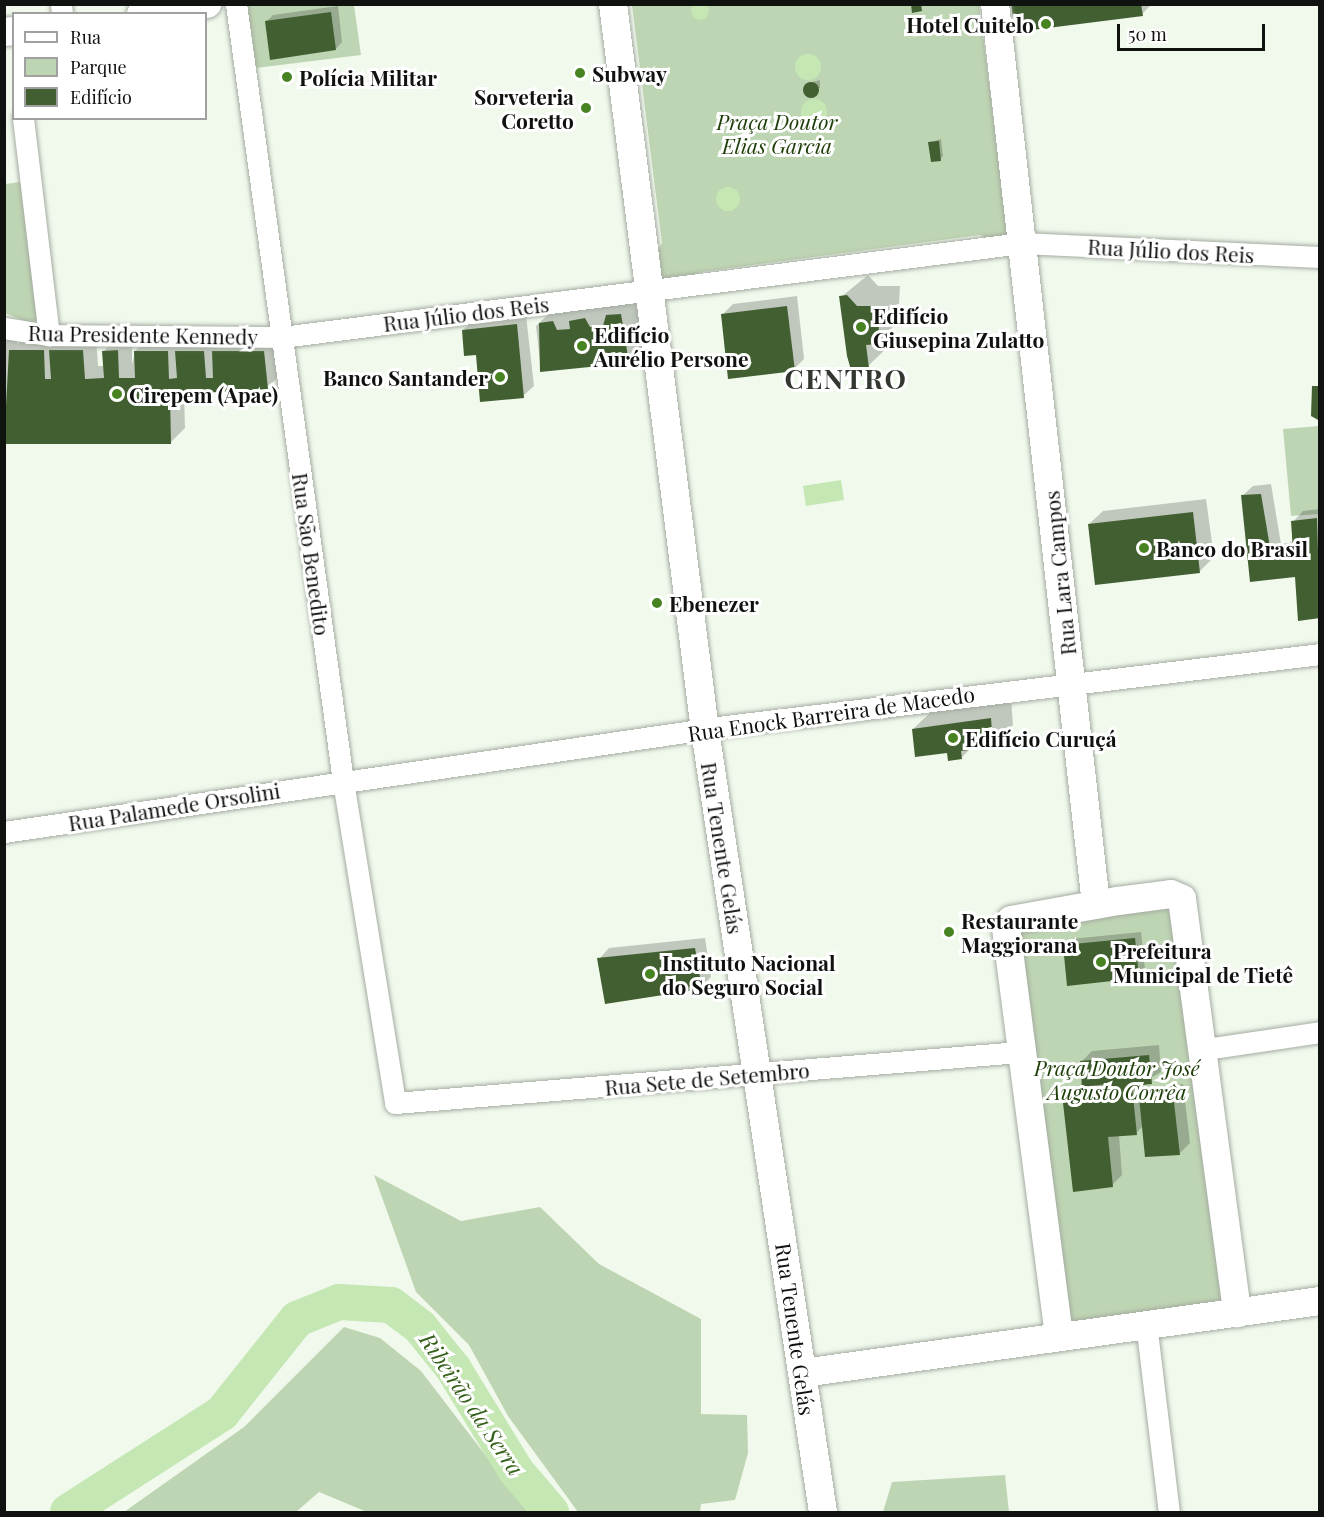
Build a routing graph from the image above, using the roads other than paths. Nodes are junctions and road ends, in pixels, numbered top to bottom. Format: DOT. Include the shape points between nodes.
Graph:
graph roads {
  1 [pos="207,4"];
  2 [pos="236,4"];
  3 [pos="613,4"];
  4 [pos="995,4"];
  5 [pos="154,12"];
  6 [pos="23,120"];
  7 [pos="1022,243"];
  8 [pos="1320,257"];
  9 [pos="650,290"];
  10 [pos="4,328"];
  11 [pos="49,334"];
  12 [pos="282,337"];
  13 [pos="1320,654"];
  14 [pos="1071,681"];
  15 [pos="705,730"];
  16 [pos="343,781"];
  17 [pos="4,832"];
  18 [pos="1096,904"];
  19 [pos="1320,1032"];
  20 [pos="1205,1049"];
  21 [pos="1019,1052"];
  22 [pos="757,1074"];
  23 [pos="395,1103"];
  24 [pos="1320,1301"];
  25 [pos="1237,1313"];
  26 [pos="1146,1323"];
  27 [pos="1059,1336"];
  28 [pos="803,1373"];
  29 [pos="823,1512"];
  30 [pos="1169,1512"];
  1 -- 5 [label="street"];
  2 -- 12 [label="street, Rua São Benedito"];
  3 -- 9 [label="street"];
  4 -- 7 [label="street"];
  6 -- 11 [label="street"];
  7 -- 8 [label="street, Rua Júlio dos Reis"];
  7 -- 9 [label="street"];
  7 -- 14 [label="street, Rua Lara Campos"];
  9 -- 12 [label="street, Rua Júlio dos Reis"];
  9 -- 15 [label="street, Rua Tenente Gelás"];
  10 -- 11 [label="street, Rua Presidente Kennedy"];
  11 -- 12 [label="street, Rua Presidente Kennedy"];
  12 -- 16 [label="street, Rua São Benedito"];
  13 -- 14 [label="street, Rua Enock Barreira de Macedo"];
  14 -- 15 [label="street, Rua Enock Barreira de Macedo"];
  14 -- 18 [label="street, Rua Lara Campos"];
  15 -- 16 [label="street, Rua Enock Barreira de Macedo"];
  15 -- 22 [label="street, Rua Tenente Gelás"];
  16 -- 17 [label="street, Rua Palamede Orsolini"];
  16 -- 23 [label="street, Rua São Benedito"];
  18 -- 20 [label="street" via="1171,894 1182,900"];
  18 -- 21 [label="street" via="1011,920 1006,928"];
  19 -- 20 [label="street"];
  20 -- 25 [label="street"];
  21 -- 22 [label="street, Rua Sete de Setembro"];
  21 -- 27 [label="street"];
  22 -- 23 [label="street, Rua Sete de Setembro"];
  22 -- 28 [label="street, Rua Tenente Gelás"];
  24 -- 25 [label="street"];
  25 -- 26 [label="street"];
  26 -- 27 [label="street"];
  26 -- 30 [label="street"];
  27 -- 28 [label="street"];
  28 -- 29 [label="street, Rua Tenente Gelás"];
}
